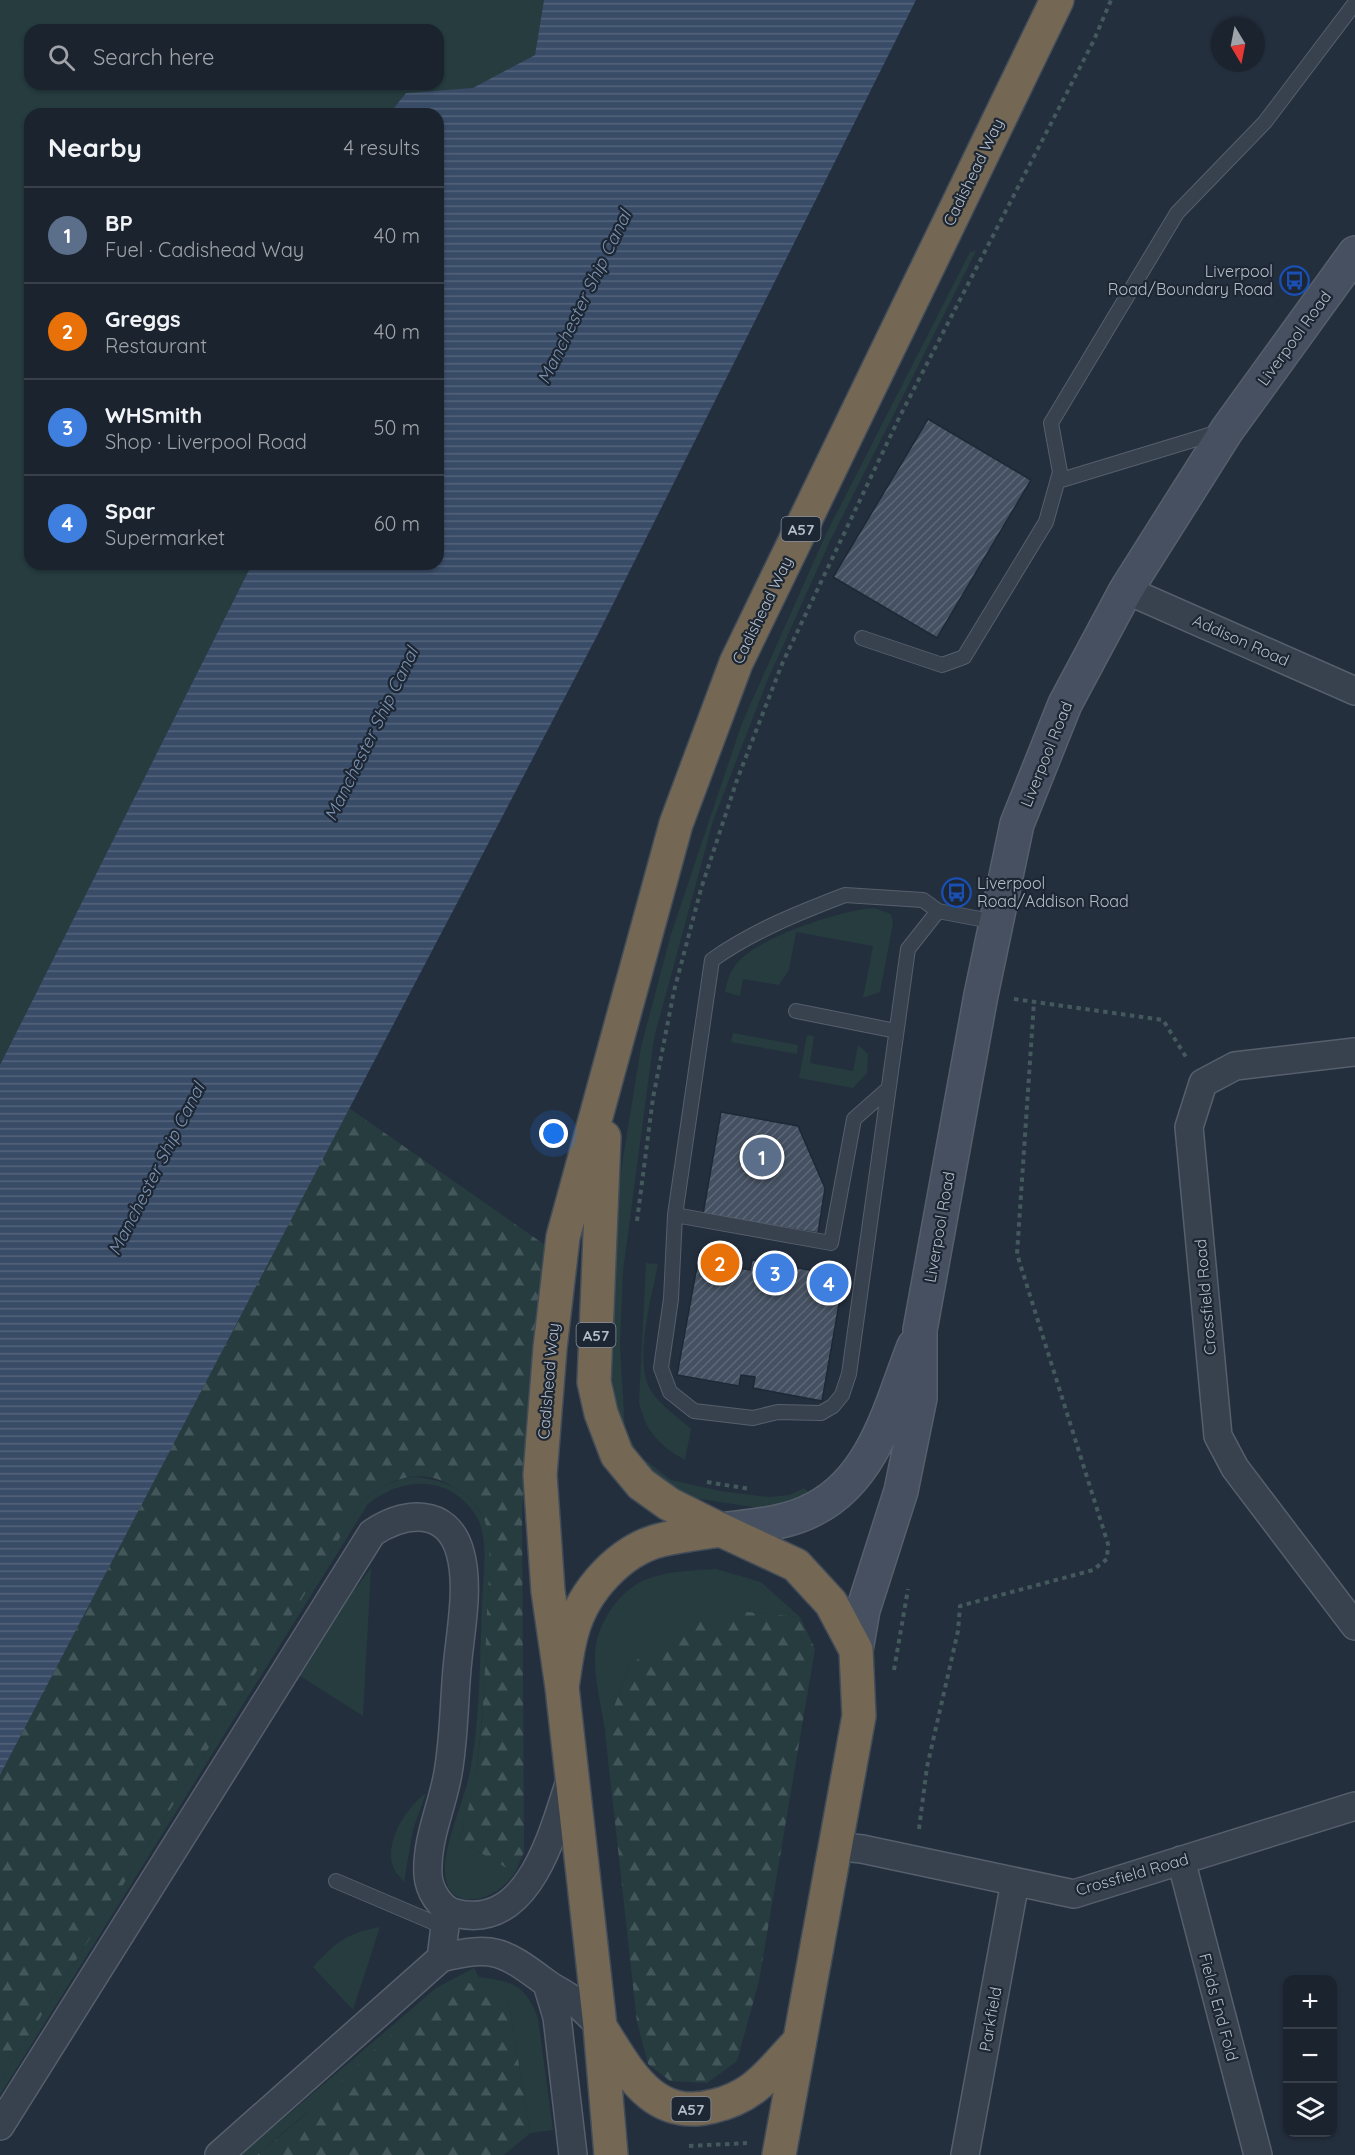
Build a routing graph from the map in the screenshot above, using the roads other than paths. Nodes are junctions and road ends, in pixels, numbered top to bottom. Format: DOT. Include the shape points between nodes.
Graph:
graph roads {
  1 [pos="1057,0"];
  2 [pos="1355,3"];
  3 [pos="1355,254"];
  4 [pos="1227,430"];
  5 [pos="1058,481"];
  6 [pos="1126,590"];
  7 [pos="862,638"];
  8 [pos="1355,691"];
  9 [pos="938,911"];
  10 [pos="996,922"];
  11 [pos="796,1011"];
  12 [pos="896,1031"];
  13 [pos="1355,1052"];
  14 [pos="606,1081"];
  15 [pos="888,1089"];
  16 [pos="675,1215"];
  17 [pos="920,1330"];
  18 [pos="721,1530"];
  19 [pos="1355,1626"];
  20 [pos="856,1650"];
  21 [pos="562,1686"];
  22 [pos="571,1777"];
  23 [pos="1355,1806"];
  24 [pos="834,1846"];
  25 [pos="1181,1860"];
  26 [pos="336,1881"];
  27 [pos="1015,1882"];
  28 [pos="446,1919"];
  29 [pos="441,1958"];
  30 [pos="547,1984"];
  31 [pos="600,2026"];
  32 [pos="798,2043"];
  33 [pos="0,2126"];
  34 [pos="219,2155"];
  35 [pos="573,2155"];
  36 [pos="611,2155"];
  37 [pos="779,2155"];
  38 [pos="964,2155"];
  39 [pos="1258,2155"];
  1 -- 14 [label="highway, Cadishead Way / A57" via="736,663 676,824"];
  2 -- 5 [label="lane" via="1265,122 1177,213 1051,423 1060,472"];
  3 -- 4 [label="main road, Liverpool Road"];
  4 -- 5 [label="lane"];
  4 -- 6 [label="main road, Liverpool Road"];
  5 -- 7 [label="lane" via="1046,522 964,657 942,665"];
  6 -- 8 [label="street, Addison Road"];
  6 -- 10 [label="main road, Liverpool Road" via="1065,704 1017,824"];
  9 -- 10 [label="lane"];
  9 -- 12 [label="lane" via="908,949"];
  9 -- 16 [label="lane" via="924,900 845,895 748,937 712,960"];
  10 -- 17 [label="main road, Liverpool Road"];
  11 -- 12 [label="lane"];
  12 -- 15 [label="lane"];
  13 -- 19 [label="street, Crossfield Road" via="1235,1066 1203,1083 1190,1127 1218,1436 1235,1468"];
  14 -- 18 [label="highway, Cadishead Way / A57" via="594,1382 601,1413 617,1455 641,1484"];
  14 -- 21 [label="highway, Cadishead Way / A57" via="562,1237 544,1414 540,1474 548,1591"];
  15 -- 16 [label="lane" via="854,1119 831,1244"];
  15 -- 16 [label="lane" via="854,1349 842,1395 833,1406 821,1413 722,1416 694,1411 670,1392 661,1368 671,1299"];
  17 -- 18 [label="main road, Liverpool Road" via="860,1472 814,1510 773,1522"];
  17 -- 20 [label="main road, Liverpool Road" via="920,1398 901,1491 863,1610"];
  18 -- 20 [label="highway, A57" via="796,1565 831,1603"];
  18 -- 21 [label="highway, A57" via="661,1540 615,1565 582,1605 572,1631"];
  20 -- 24 [label="highway, A57" via="859,1716"];
  21 -- 22 [label="highway, A57"];
  22 -- 28 [label="street" via="547,1849 511,1904 491,1914"];
  22 -- 31 [label="highway, A57"];
  23 -- 25 [label="street, Crossfield Road"];
  24 -- 27 [label="street, Crossfield Road"];
  24 -- 32 [label="highway, A57"];
  25 -- 27 [label="street, Crossfield Road" via="1074,1894"];
  25 -- 39 [label="street, Fields End Fold"];
  26 -- 28 [label="lane"];
  27 -- 38 [label="street, Parkfield"];
  28 -- 29 [label="street"];
  28 -- 33 [label="street" via="435,1898 428,1868 430,1840 448,1774 464,1583 460,1552 451,1534 435,1520 414,1515 390,1521 372,1533"];
  29 -- 30 [label="street" via="470,1951 499,1953 519,1961"];
  29 -- 34 [label="street"];
  30 -- 31 [label="street" via="572,1999"];
  30 -- 35 [label="street" via="557,2017"];
  31 -- 32 [label="highway, A57" via="636,2081 655,2099 687,2110 724,2103 752,2089"];
  31 -- 36 [label="highway, A57"];
  32 -- 37 [label="highway, A57"];
}
